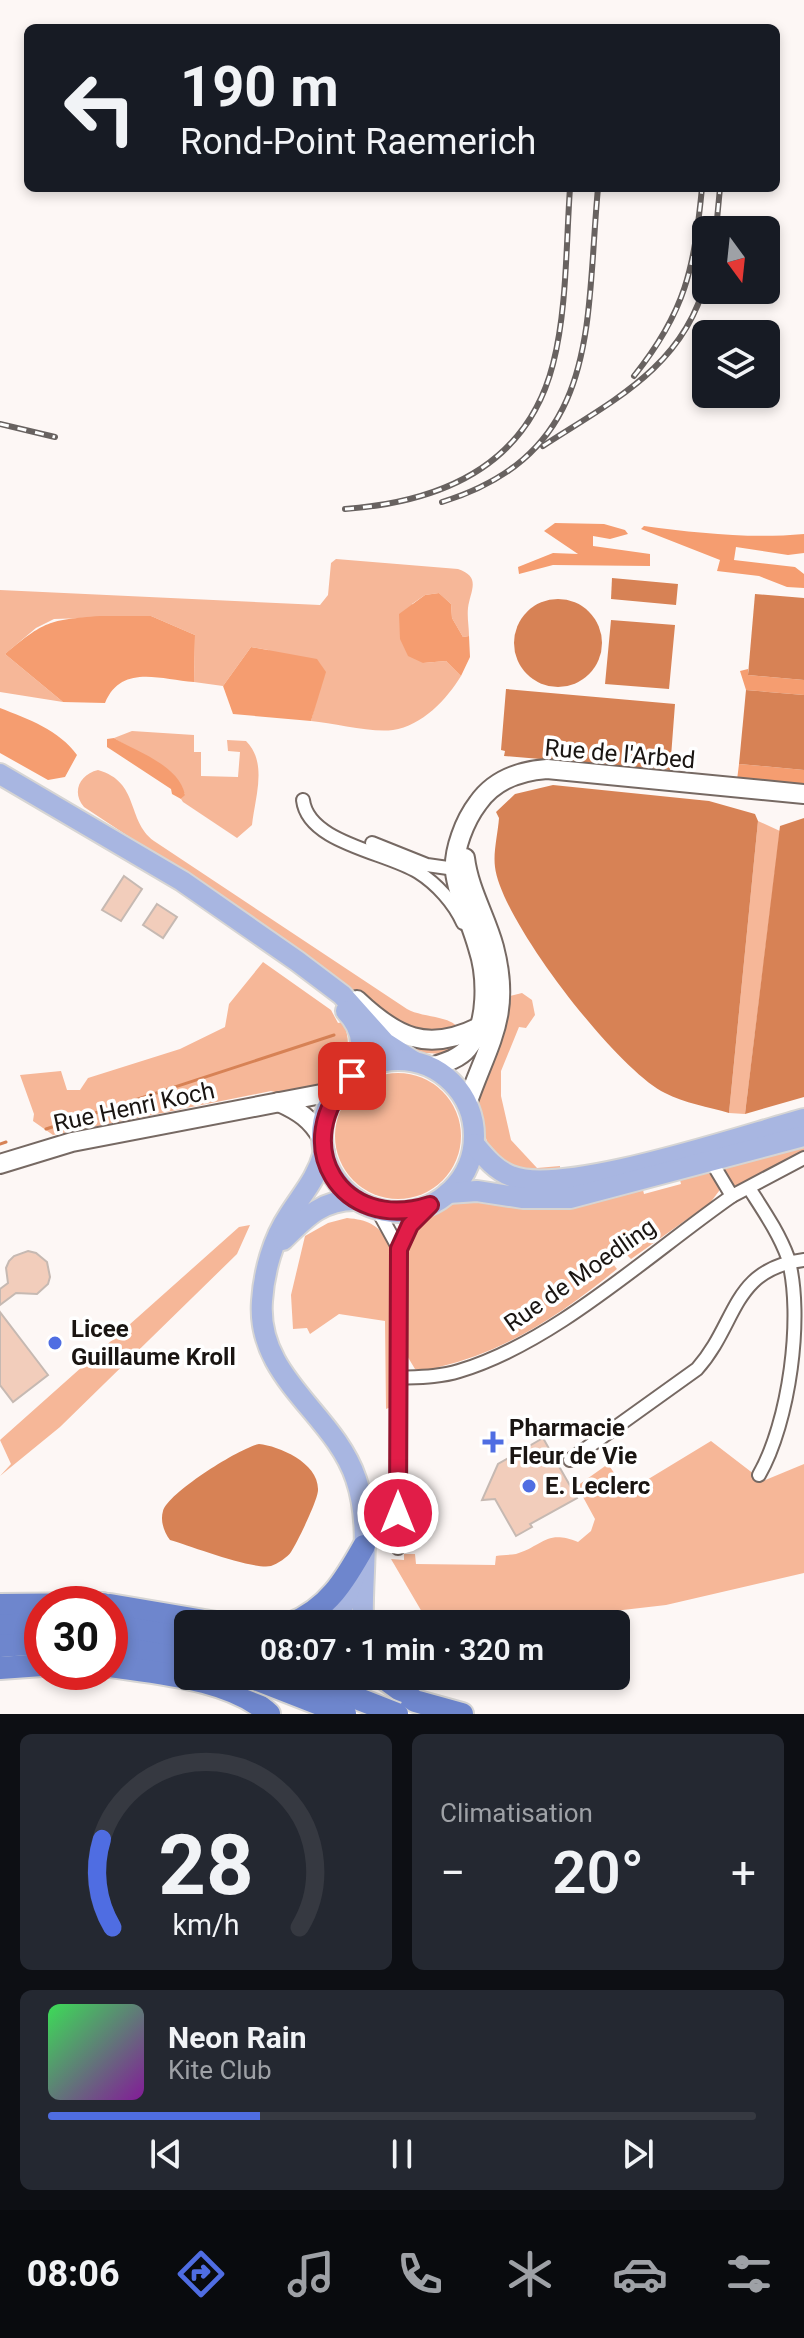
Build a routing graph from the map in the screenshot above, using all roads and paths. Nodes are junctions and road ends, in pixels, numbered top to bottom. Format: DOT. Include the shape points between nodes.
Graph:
graph roads {
  1 [pos="0,774"];
  2 [pos="804,794"];
  3 [pos="303,800"];
  4 [pos="323,830"];
  5 [pos="463,834"];
  6 [pos="143,860"];
  7 [pos="455,869"];
  8 [pos="297,961"];
  9 [pos="490,968"];
  10 [pos="479,1027"];
  11 [pos="422,1064"];
  12 [pos="352,1076"];
  13 [pos="337,1091"];
  14 [pos="279,1102"];
  15 [pos="467,1104"];
  16 [pos="804,1119"];
  17 [pos="804,1136"];
  18 [pos="474,1144"];
  19 [pos="323,1145"];
  20 [pos="804,1158"];
  21 [pos="711,1161"];
  22 [pos="0,1164"];
  23 [pos="749,1188"];
  24 [pos="448,1193"];
  25 [pos="732,1196"];
  26 [pos="357,1200"];
  27 [pos="430,1205"];
  28 [pos="377,1209"];
  29 [pos="273,1249"];
  30 [pos="399,1249"];
  31 [pos="804,1260"];
  32 [pos="789,1262"];
  33 [pos="398,1378"];
  34 [pos="790,1378"];
  35 [pos="804,1381"];
  36 [pos="570,1460"];
  37 [pos="759,1475"];
  38 [pos="364,1546"];
  39 [pos="398,1548"];
  40 [pos="0,1605"];
  41 [pos="24,1605"];
  42 [pos="128,1608"];
  43 [pos="314,1610"];
  44 [pos="338,1610"];
  45 [pos="363,1610"];
  46 [pos="174,1616"];
  47 [pos="24,1624"];
  48 [pos="0,1626"];
  49 [pos="128,1628"];
  50 [pos="174,1636"];
  51 [pos="24,1644"];
  52 [pos="0,1646"];
  53 [pos="128,1649"];
  54 [pos="174,1657"];
  55 [pos="24,1666"];
  56 [pos="0,1668"];
  57 [pos="128,1669"];
  58 [pos="268,1690"];
  59 [pos="284,1690"];
  60 [pos="336,1690"];
  61 [pos="386,1690"];
  62 [pos="401,1690"];
  63 [pos="270,1714"];
  64 [pos="345,1714"];
  65 [pos="384,1714"];
  66 [pos="397,1714"];
  67 [pos="462,1714"];
  1 -- 6 [label="main road"];
  2 -- 5 [label="main road, Rue de l'Arbed" via="534,770 488,791"];
  3 -- 4 [label="street" via="305,813"];
  4 -- 7 [label="street" via="427,865"];
  4 -- 9 [label="street" via="419,873 437,887"];
  5 -- 7 [label="main road, Rue de l'Arbed"];
  5 -- 9 [label="main road, Rue de l'Arbed" via="467,870 494,946"];
  6 -- 8 [label="main road"];
  6 -- 12 [label="main road" via="350,1015 363,1045"];
  7 -- 9 [label="main road, Rue de l'Arbed" via="462,901"];
  8 -- 10 [label="main road" via="324,973 390,1028 408,1036 449,1040"];
  8 -- 11 [label="main road" via="342,995 394,1051"];
  9 -- 10 [label="main road, Rue de l'Arbed"];
  9 -- 15 [label="main road, Rue de l'Arbed" via="501,991 499,1022"];
  10 -- 11 [label="main road" via="461,1056"];
  11 -- 12 [label="main road" via="381,1063"];
  11 -- 15 [label="main road" via="446,1077"];
  12 -- 13 [label="main road"];
  13 -- 14 [label="main road, Rue Henri Koch"];
  13 -- 19 [label="main road" via="323,1122"];
  14 -- 19 [label="main road" via="313,1123"];
  14 -- 22 [label="main road, Rue Henri Koch" via="84,1139"];
  15 -- 18 [label="main road"];
  16 -- 18 [label="main road" via="636,1165 545,1181 511,1176"];
  17 -- 21 [label="main road"];
  18 -- 24 [label="main road" via="470,1162"];
  19 -- 26 [label="main road" via="331,1174"];
  19 -- 29 [label="main road" via="316,1179 288,1216"];
  20 -- 23 [label="street, Rue de Moedling"];
  21 -- 24 [label="main road" via="570,1198"];
  21 -- 25 [label="street"];
  23 -- 25 [label="street, Rue de Moedling"];
  23 -- 32 [label="street"];
  24 -- 27 [label="main road"];
  25 -- 33 [label="street, Rue de Moedling" via="520,1346 456,1372"];
  26 -- 28 [label="main road"];
  26 -- 29 [label="main road" via="320,1206"];
  27 -- 28 [label="main road" via="413,1211"];
  27 -- 30 [label="street" via="410,1225"];
  28 -- 30 [label="street"];
  29 -- 38 [label="main road" via="261,1305 266,1337 277,1367 336,1443 355,1477 364,1508"];
  30 -- 33 [label="street"];
  31 -- 32 [label="street"];
  32 -- 34 [label="street" via="797,1334"];
  32 -- 36 [label="street" via="764,1270 745,1291 714,1350 697,1369"];
  33 -- 39 [label="street"];
  34 -- 35 [label="street"];
  34 -- 37 [label="street" via="770,1455"];
  38 -- 43 [label="highway" via="343,1583"];
  38 -- 44 [label="main road" via="352,1587"];
  38 -- 45 [label="main road"];
  40 -- 41 [label="highway"];
  42 -- 46 [label="highway"];
  47 -- 48 [label="highway"];
  49 -- 50 [label="highway"];
  51 -- 52 [label="highway"];
  53 -- 54 [label="highway"];
  55 -- 56 [label="highway"];
  57 -- 63 [label="highway" via="231,1692"];
  58 -- 63 [label="main road"];
  59 -- 64 [label="highway, bridge"];
  60 -- 66 [label="highway, bridge"];
  61 -- 65 [label="main road"];
  62 -- 67 [label="highway" via="415,1701"];
}
